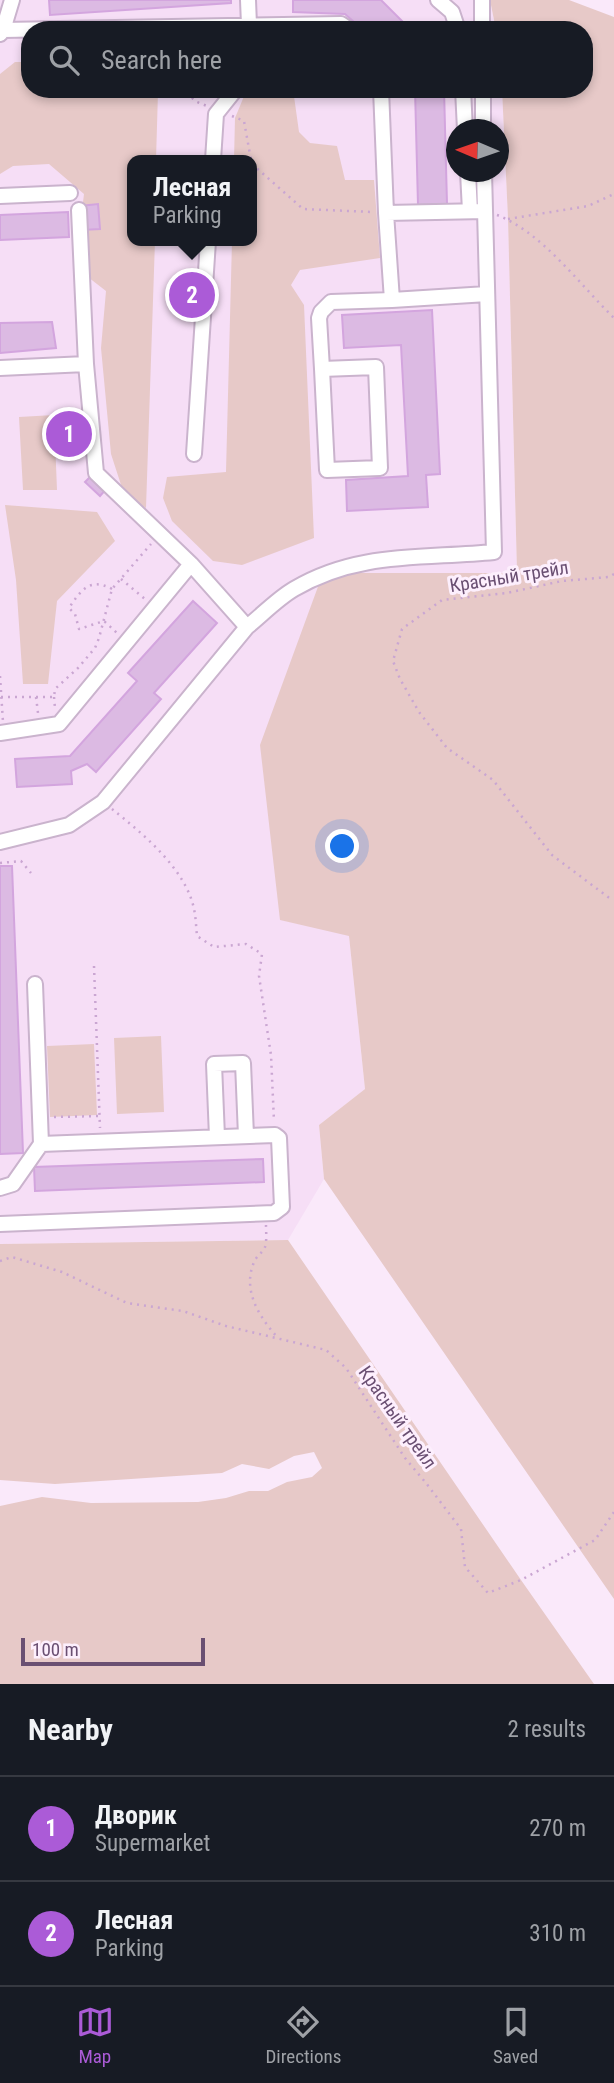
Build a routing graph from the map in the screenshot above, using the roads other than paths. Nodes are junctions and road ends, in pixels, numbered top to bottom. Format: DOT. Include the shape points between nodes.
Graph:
graph roads {
  1 [pos="12,0"];
  2 [pos="248,0"];
  3 [pos="438,0"];
  4 [pos="481,0"];
  5 [pos="255,21"];
  6 [pos="455,21"];
  7 [pos="482,21"];
  8 [pos="1,32"];
  9 [pos="21,32"];
  10 [pos="229,98"];
  11 [pos="381,98"];
  12 [pos="464,98"];
  13 [pos="483,98"];
  14 [pos="465,119"];
  15 [pos="484,119"];
  16 [pos="213,155"];
  17 [pos="469,182"];
  18 [pos="484,182"];
  19 [pos="70,192"];
  20 [pos="0,195"];
  21 [pos="79,210"];
  22 [pos="470,211"];
  23 [pos="485,211"];
  24 [pos="386,213"];
  25 [pos="208,246"];
  26 [pos="487,294"];
  27 [pos="392,300"];
  28 [pos="86,364"];
  29 [pos="0,368"];
  30 [pos="322,369"];
  31 [pos="194,454"];
  32 [pos="191,564"];
  33 [pos="247,627"];
  34 [pos="2,732"];
  35 [pos="0,842"];
  36 [pos="35,984"];
  37 [pos="246,1136"];
  38 [pos="217,1137"];
  39 [pos="41,1144"];
  40 [pos="0,1188"];
  41 [pos="0,1224"];
  1 -- 8 [label="street"];
  2 -- 5 [label="street"];
  3 -- 6 [label="street"];
  4 -- 7 [label="street"];
  8 -- 9 [label="street"];
  10 -- 16 [label="street" via="216,114"];
  11 -- 24 [label="street"];
  12 -- 14 [label="street"];
  13 -- 15 [label="street"];
  17 -- 22 [label="street"];
  18 -- 23 [label="street"];
  19 -- 20 [label="street"];
  21 -- 28 [label="street"];
  22 -- 23 [label="street"];
  22 -- 24 [label="street"];
  23 -- 26 [label="street"];
  24 -- 27 [label="street"];
  25 -- 31 [label="street"];
  26 -- 27 [label="street"];
  26 -- 33 [label="street" via="494,552 391,558 342,567 292,590"];
  27 -- 30 [label="street" via="331,302 326,306 319,318"];
  28 -- 29 [label="street"];
  28 -- 32 [label="street" via="96,473"];
  30 -- 30 [label="street" via="376,367 380,468 327,470"];
  32 -- 33 [label="street"];
  32 -- 34 [label="street" via="59,724"];
  33 -- 35 [label="street" via="103,802 69,825"];
  36 -- 39 [label="street"];
  37 -- 38 [label="street"];
  37 -- 38 [label="street" via="243,1063 214,1064"];
  37 -- 41 [label="street" via="279,1138 282,1207 278,1211"];
  38 -- 39 [label="street"];
  39 -- 40 [label="street" via="13,1184"];
}
